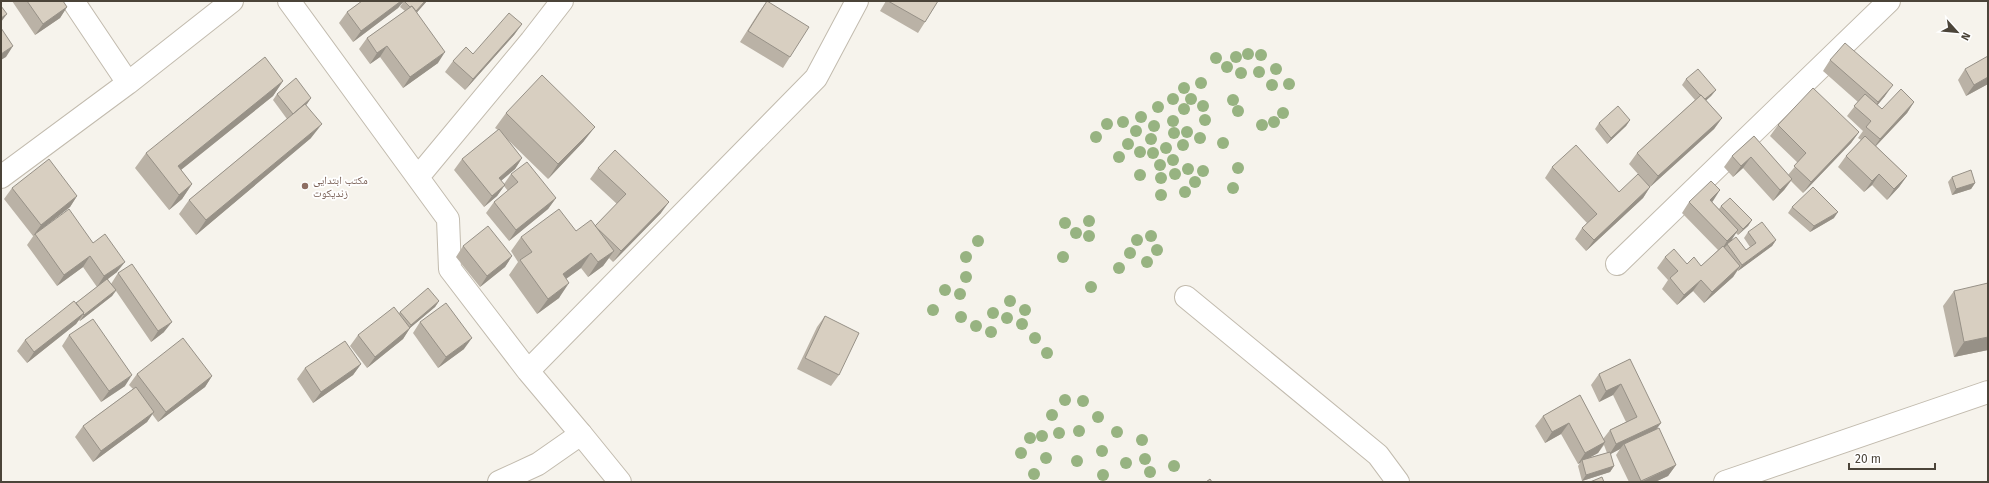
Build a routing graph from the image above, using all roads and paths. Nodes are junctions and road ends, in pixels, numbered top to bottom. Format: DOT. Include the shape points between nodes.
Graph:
graph roads {
  1 [pos="73,1"];
  2 [pos="232,1"];
  3 [pos="289,1"];
  4 [pos="562,1"];
  5 [pos="857,1"];
  6 [pos="1889,1"];
  7 [pos="128,83"];
  8 [pos="1,177"];
  9 [pos="418,177"];
  10 [pos="1617,264"];
  11 [pos="1186,297"];
  12 [pos="528,371"];
  13 [pos="1988,392"];
  14 [pos="581,434"];
  15 [pos="499,482"];
  16 [pos="620,482"];
  17 [pos="1398,482"];
  18 [pos="1725,482"];
  1 -- 7 [label="street"];
  2 -- 7 [label="street"];
  3 -- 9 [label="street"];
  4 -- 9 [label="street"];
  5 -- 12 [label="street" via="816,78"];
  6 -- 10 [label="street"];
  7 -- 8 [label="street"];
  9 -- 12 [label="street" via="448,219 450,269"];
  11 -- 17 [label="street" via="1378,455"];
  12 -- 14 [label="street"];
  13 -- 18 [label="street"];
  14 -- 15 [label="street" via="538,464"];
  14 -- 16 [label="street"];
}
